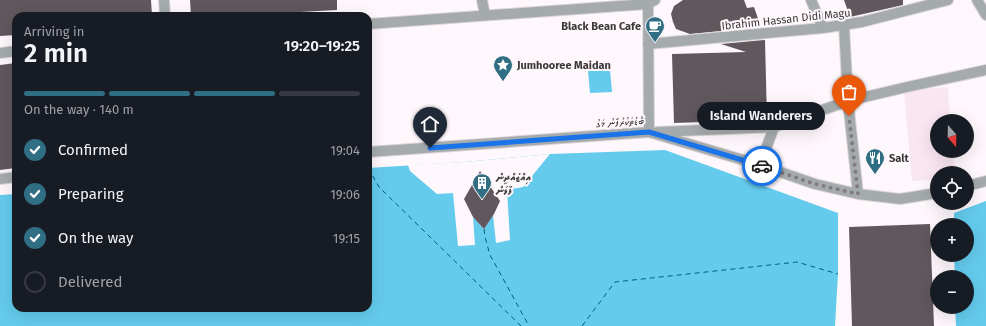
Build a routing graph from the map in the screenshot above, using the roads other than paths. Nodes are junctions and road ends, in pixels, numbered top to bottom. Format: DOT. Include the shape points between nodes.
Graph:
graph roads {
  1 [pos="164,0"];
  2 [pos="482,0"];
  3 [pos="811,0"];
  4 [pos="948,0"];
  5 [pos="977,0"];
  6 [pos="650,1"];
  7 [pos="165,12"];
  8 [pos="484,15"];
  9 [pos="986,15"];
  10 [pos="372,24"];
  11 [pos="844,25"];
  12 [pos="823,28"];
  13 [pos="648,44"];
  14 [pos="12,52"];
  15 [pos="0,53"];
  16 [pos="986,70"];
  17 [pos="848,101"];
  18 [pos="774,127"];
  19 [pos="649,132"];
  20 [pos="372,152"];
  21 [pos="760,165"];
  22 [pos="12,177"];
  23 [pos="0,178"];
  24 [pos="986,181"];
  25 [pos="974,184"];
  26 [pos="858,194"];
  27 [pos="930,194"];
  1 -- 7 [label="street"];
  2 -- 8 [label="street"];
  3 -- 12 [label="street"];
  4 -- 11 [label="street, Ibrahim Hassan Didi Magu" via="882,18"];
  5 -- 9 [label="street"];
  6 -- 8 [label="street"];
  6 -- 13 [label="street"];
  8 -- 10 [label="street"];
  11 -- 12 [label="street, Ibrahim Hassan Didi Magu"];
  11 -- 17 [label="street"];
  12 -- 13 [label="street, Ibrahim Hassan Didi Magu"];
  13 -- 19 [label="street"];
  14 -- 15 [label="street"];
  16 -- 17 [label="street"];
  17 -- 18 [label="street"];
  17 -- 26 [label="street"];
  18 -- 19 [label="street"];
  18 -- 21 [label="street"];
  19 -- 20 [label="street, ބޮޑުތަކުރުފާނު މަގު"];
  19 -- 21 [label="street, ބޮޑުތަކުރުފާނު މަގު"];
  21 -- 26 [label="street, ބޮޑުތަކުރުފާނު މަގު" via="815,184"];
  22 -- 23 [label="street"];
  24 -- 25 [label="street"];
  26 -- 27 [label="street, ބޮޑުތަކުރުފާނު މަގު" via="900,199"];
}
